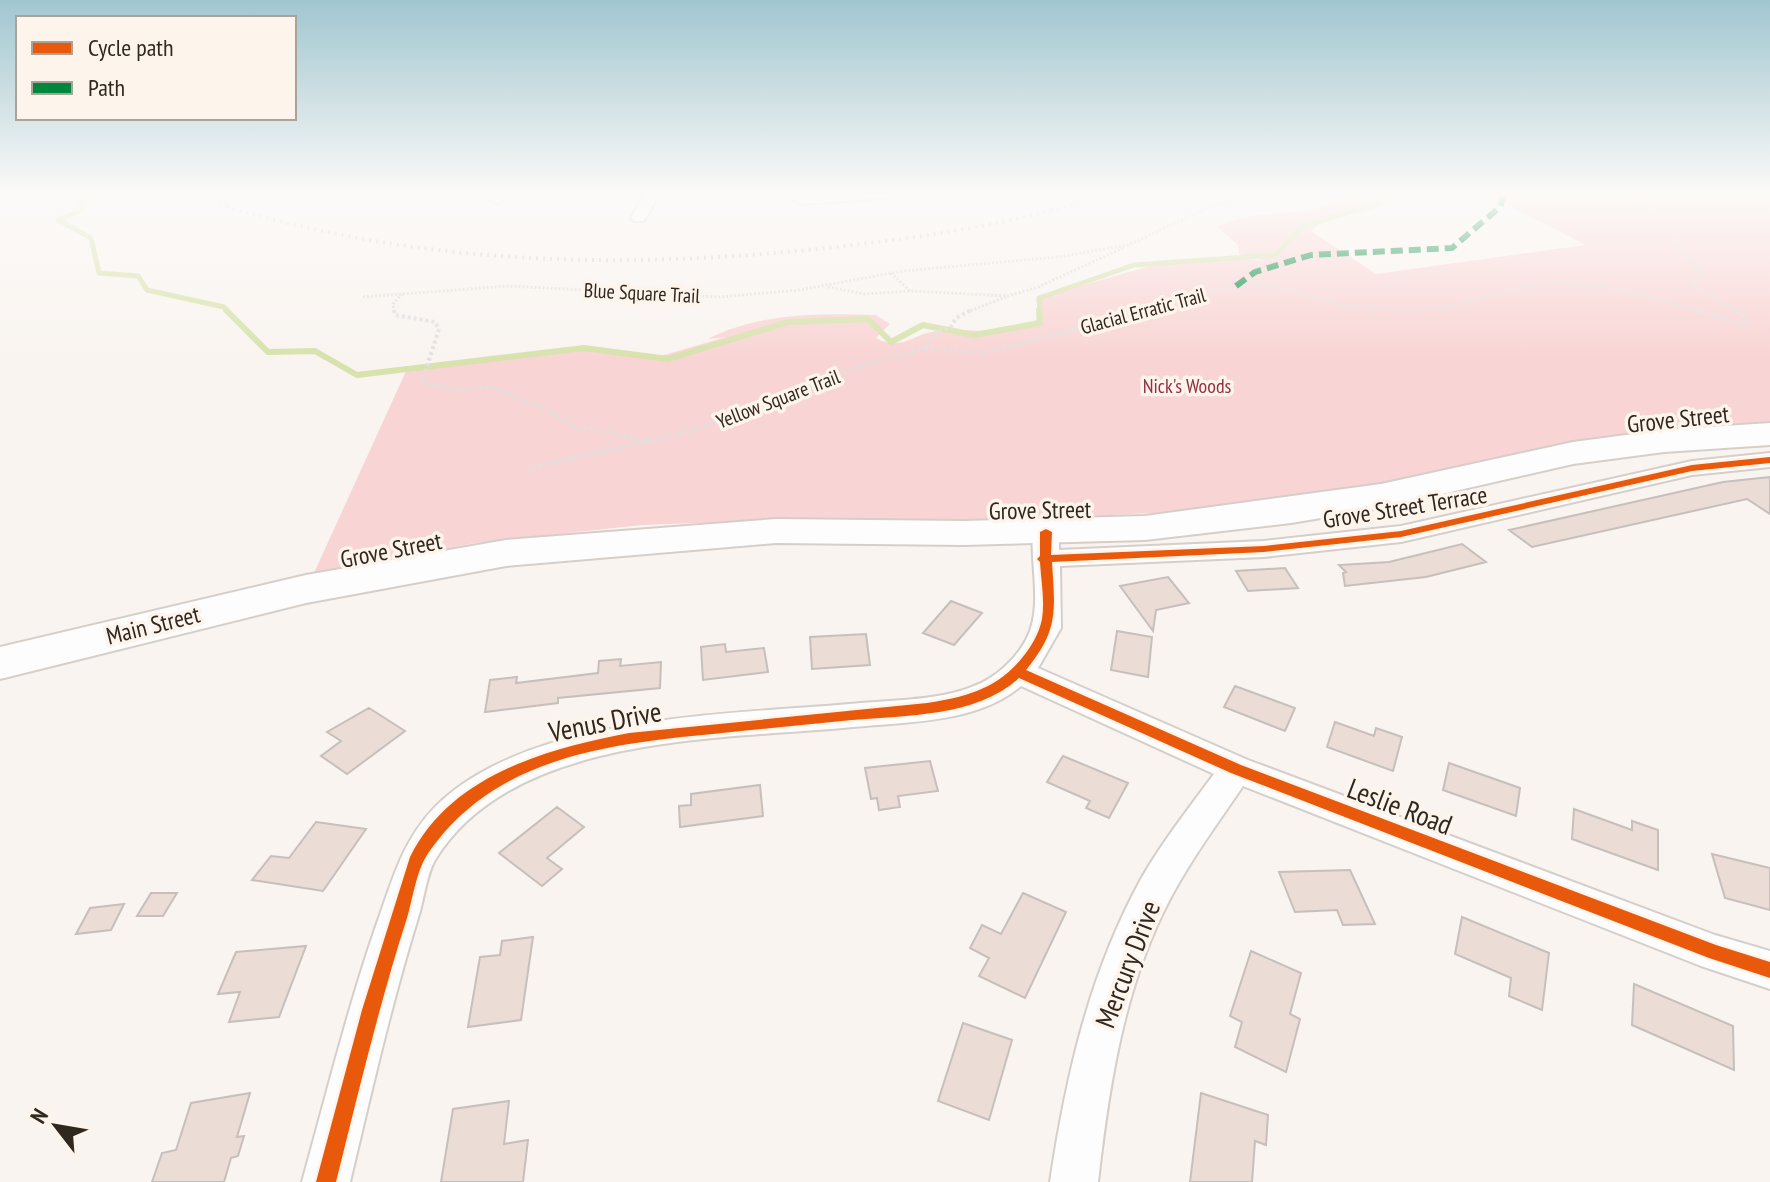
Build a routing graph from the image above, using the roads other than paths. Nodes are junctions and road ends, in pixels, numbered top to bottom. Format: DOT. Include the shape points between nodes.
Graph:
graph roads {
  1 [pos="1770,434"];
  2 [pos="1770,460"];
  3 [pos="1044,546"];
  4 [pos="306,589"];
  5 [pos="0,663"];
  6 [pos="1018,672"];
  7 [pos="1236,769"];
  8 [pos="1770,970"];
  9 [pos="326,1182"];
  10 [pos="1074,1182"];
  1 -- 3 [label="main road, Grove Street" via="1573,453 1381,496"];
  2 -- 3 [label="street, Grove Street Terrace" via="1692,468 1401,534 1264,549"];
  3 -- 4 [label="main road, Grove Street" via="776,531 506,553"];
  3 -- 6 [label="street, Venus Drive" via="1046,628"];
  4 -- 5 [label="main road, Main Street"];
  6 -- 7 [label="street, Leslie Road"];
  6 -- 9 [label="street, Venus Drive" via="988,694 937,706 625,737 558,751 485,787 457,809 420,852 385,955"];
  7 -- 8 [label="street, Leslie Road"];
  7 -- 10 [label="street, Mercury Drive" via="1155,890 1119,970 1090,1069"];
}
